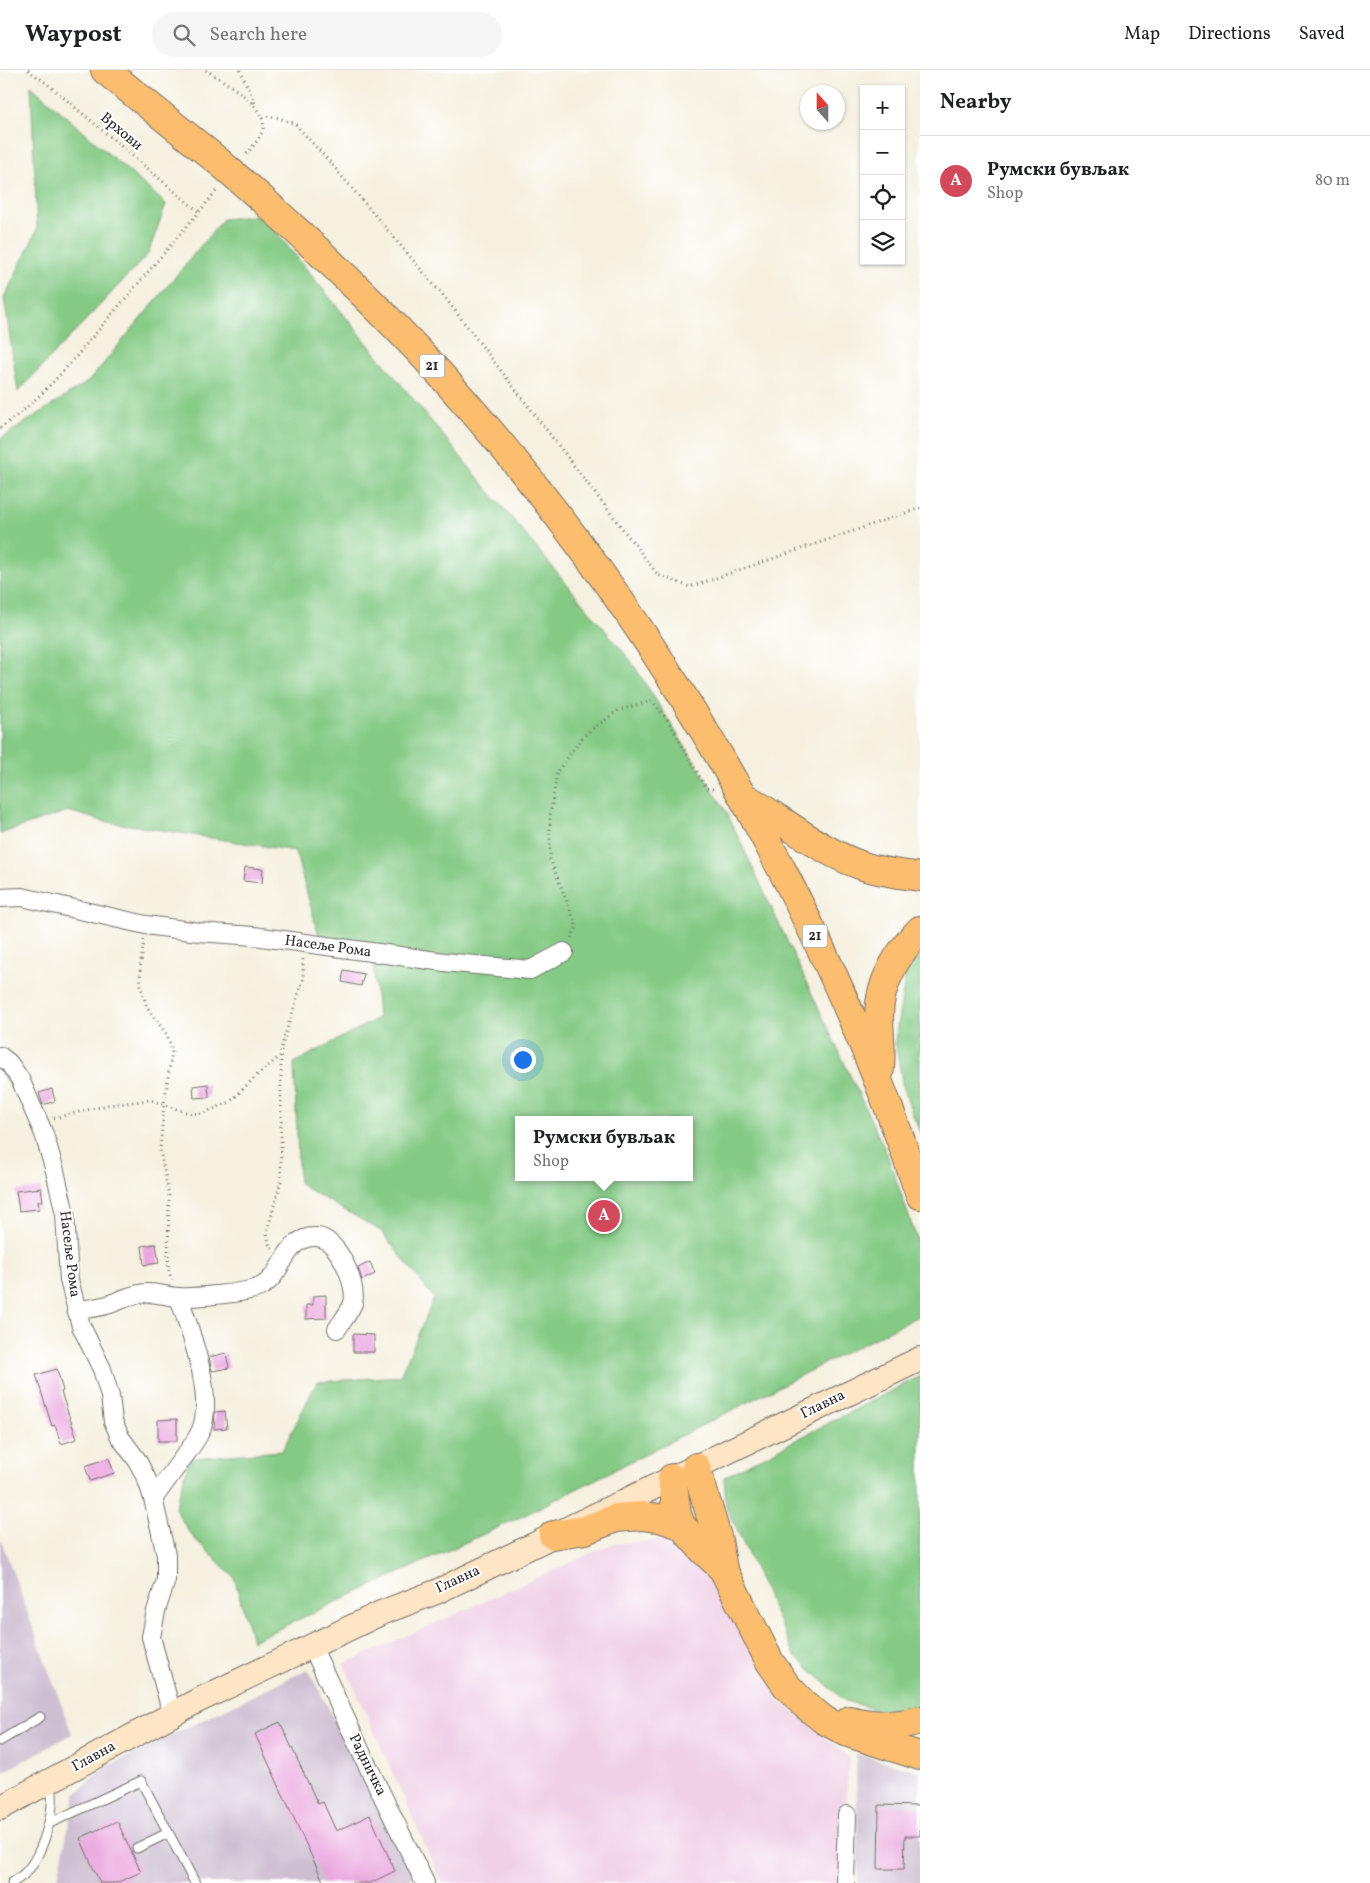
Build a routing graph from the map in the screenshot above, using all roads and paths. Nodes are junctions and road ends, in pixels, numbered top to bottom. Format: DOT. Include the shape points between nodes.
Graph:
graph roads {
  1 [pos="28,70"];
  2 [pos="105,70"];
  3 [pos="206,70"];
  4 [pos="240,70"];
  5 [pos="257,108"];
  6 [pos="262,116"];
  7 [pos="228,167"];
  8 [pos="199,212"];
  9 [pos="0,428"];
  10 [pos="920,508"];
  11 [pos="742,796"];
  12 [pos="920,877"];
  13 [pos="0,898"];
  14 [pos="146,925"];
  15 [pos="920,930"];
  16 [pos="304,943"];
  17 [pos="564,952"];
  18 [pos="281,1055"];
  19 [pos="0,1056"];
  20 [pos="878,1080"];
  21 [pos="164,1104"];
  22 [pos="39,1122"];
  23 [pos="920,1195"];
  24 [pos="282,1262"];
  25 [pos="179,1297"];
  26 [pos="76,1310"];
  27 [pos="337,1329"];
  28 [pos="920,1359"];
  29 [pos="696,1467"];
  30 [pos="672,1478"];
  31 [pos="153,1499"];
  32 [pos="681,1525"];
  33 [pos="553,1535"];
  34 [pos="723,1569"];
  35 [pos="312,1646"];
  36 [pos="810,1709"];
  37 [pos="172,1714"];
  38 [pos="40,1718"];
  39 [pos="920,1720"];
  40 [pos="0,1741"];
  41 [pos="920,1756"];
  42 [pos="50,1782"];
  43 [pos="0,1808"];
  44 [pos="848,1815"];
  45 [pos="50,1823"];
  46 [pos="168,1833"];
  47 [pos="138,1848"];
  48 [pos="26,1872"];
  49 [pos="12,1883"];
  50 [pos="26,1883"];
  51 [pos="195,1883"];
  52 [pos="425,1883"];
  53 [pos="845,1883"];
  1 -- 8 [label="path, Врхови"];
  2 -- 7 [label="main road, 21"];
  3 -- 5 [label="path"];
  4 -- 5 [label="path"];
  5 -- 6 [label="path"];
  6 -- 7 [label="path" via="263,130 255,144"];
  6 -- 10 [label="path" via="295,124 328,160 446,299 658,575 690,587"];
  7 -- 8 [label="path"];
  7 -- 11 [label="main road, 21, bridge" via="314,246 416,348 529,480 614,593 667,672"];
  8 -- 9 [label="path" via="46,389"];
  11 -- 12 [label="main road" via="801,835 852,862"];
  11 -- 17 [label="path" via="706,788 667,719 652,701 619,710 584,735 557,772 550,817 550,859 577,928"];
  11 -- 20 [label="main road, 21" via="800,904"];
  13 -- 14 [label="street, Насеље Рома" via="22,897"];
  14 -- 16 [label="street, Насеље Рома"];
  14 -- 21 [label="path" via="141,987 147,1007 167,1035 172,1052"];
  15 -- 20 [label="main road" via="896,960 883,989 878,1014 881,1060"];
  16 -- 17 [label="street, Насеље Рома" via="530,970"];
  16 -- 18 [label="path" via="303,980"];
  18 -- 21 [label="path" via="230,1102 217,1108 201,1114"];
  18 -- 24 [label="path" via="282,1181 267,1232 269,1244"];
  19 -- 22 [label="street, Насеље Рома" via="20,1079"];
  20 -- 23 [label="main road, 21"];
  21 -- 22 [label="path" via="151,1100 108,1105"];
  21 -- 25 [label="path" via="160,1150 169,1196 169,1272"];
  22 -- 26 [label="street, Насеље Рома" via="65,1214 69,1280"];
  24 -- 25 [label="street" via="271,1280 259,1287 243,1292"];
  24 -- 27 [label="street" via="295,1244 304,1239 319,1237 337,1250 353,1289 353,1303"];
  25 -- 26 [label="street" via="145,1293 95,1308"];
  25 -- 31 [label="street" via="196,1348 205,1397 204,1417 196,1441"];
  26 -- 31 [label="street, Насеље Рома" via="102,1369 113,1421 140,1467"];
  28 -- 29 [label="main road, Главна"];
  29 -- 30 [label="main road, Главна"];
  29 -- 34 [label="main road" via="718,1540"];
  30 -- 32 [label="main road"];
  30 -- 33 [label="main road, Главна"];
  31 -- 37 [label="street, Насеље Рома" via="166,1555 166,1580 151,1637"];
  32 -- 33 [label="main road" via="659,1518 616,1518 585,1530"];
  32 -- 34 [label="main road"];
  33 -- 35 [label="main road, Главна" via="436,1592"];
  34 -- 36 [label="main road" via="770,1662 792,1693"];
  35 -- 37 [label="main road, Главна"];
  35 -- 52 [label="street, Радничка"];
  36 -- 39 [label="main road" via="873,1724"];
  36 -- 41 [label="main road" via="848,1733"];
  37 -- 42 [label="main road, Главна"];
  38 -- 40 [label="lane"];
  42 -- 43 [label="main road, Главна"];
  42 -- 45 [label="lane" via="53,1792"];
  44 -- 53 [label="street"];
  45 -- 46 [label="lane" via="141,1781"];
  45 -- 48 [label="lane"];
  46 -- 47 [label="lane"];
  46 -- 51 [label="lane"];
  48 -- 49 [label="lane"];
  48 -- 50 [label="lane"];
}
